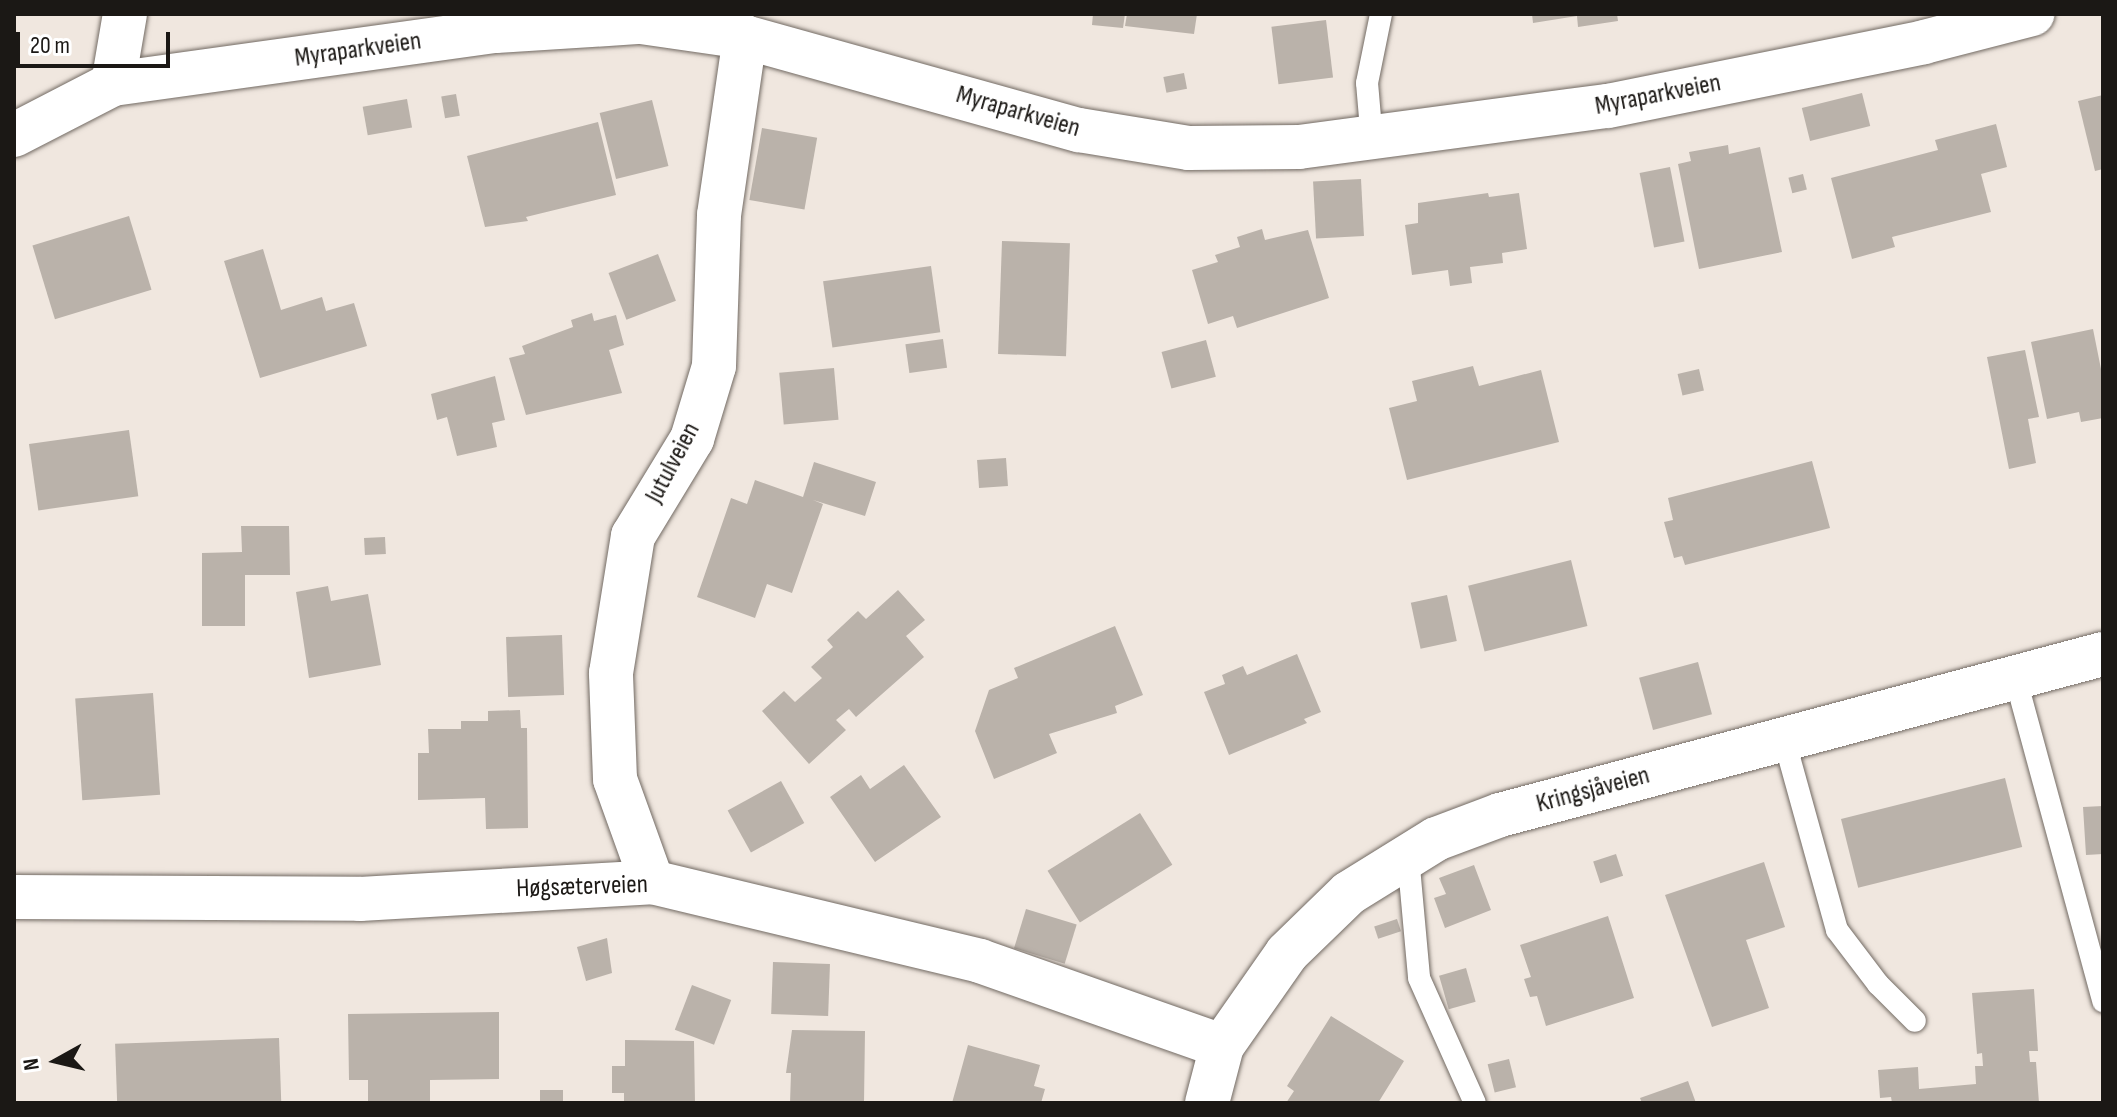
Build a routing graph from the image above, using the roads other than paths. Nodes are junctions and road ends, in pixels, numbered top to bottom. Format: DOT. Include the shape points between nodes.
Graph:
graph roads {
  1 [pos="125,14"];
  2 [pos="1381,14"];
  3 [pos="2032,14"];
  4 [pos="749,25"];
  5 [pos="113,84"];
  6 [pos="14,135"];
  7 [pos="1372,141"];
  8 [pos="2103,654"];
  9 [pos="2016,680"];
  10 [pos="1784,739"];
  11 [pos="1408,856"];
  12 [pos="652,882"];
  13 [pos="14,897"];
  14 [pos="2103,1001"];
  15 [pos="1915,1021"];
  16 [pos="1222,1046"];
  17 [pos="1207,1103"];
  18 [pos="1475,1103"];
  1 -- 5 [label="street"];
  2 -- 7 [label="lane" via="1367,83"];
  3 -- 7 [label="street, Myraparkveien" via="1924,42 1608,106"];
  4 -- 5 [label="street, Myraparkveien" via="641,22 496,31"];
  4 -- 7 [label="street, Myraparkveien" via="1079,130 1189,148"];
  4 -- 12 [label="street, Jutulveien" via="719,215 714,366 692,439 633,536 611,673 615,779"];
  5 -- 6 [label="street, Myraparkveien"];
  8 -- 9 [label="street, Kringsjåveien"];
  9 -- 10 [label="street, Kringsjåveien"];
  9 -- 14 [label="lane"];
  10 -- 11 [label="street, Kringsjåveien" via="1500,815 1436,839"];
  10 -- 15 [label="lane" via="1837,930 1868,973"];
  11 -- 16 [label="street, Kringsjåveien" via="1349,893 1287,953"];
  11 -- 18 [label="lane" via="1419,978"];
  12 -- 13 [label="street, Høgsæterveien" via="360,899"];
  12 -- 16 [label="street, Høgsæterveien" via="980,961"];
  16 -- 17 [label="street, Kringsjåveien"];
}
